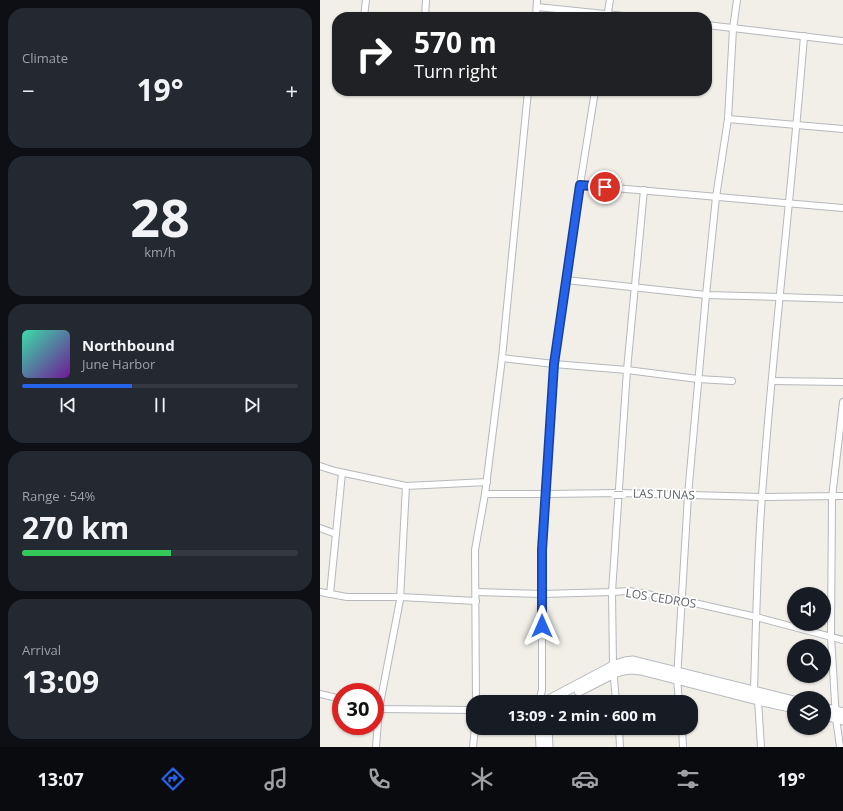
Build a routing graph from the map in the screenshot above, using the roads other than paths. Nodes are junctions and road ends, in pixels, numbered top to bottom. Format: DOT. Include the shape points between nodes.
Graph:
graph roads {
  1 [pos="366,0"];
  2 [pos="426,0"];
  3 [pos="537,0"];
  4 [pos="610,0"];
  5 [pos="737,0"];
  6 [pos="537,7"];
  7 [pos="365,12"];
  8 [pos="425,12"];
  9 [pos="536,12"];
  10 [pos="581,12"];
  11 [pos="608,12"];
  12 [pos="712,26"];
  13 [pos="733,28"];
  14 [pos="804,36"];
  15 [pos="843,41"];
  16 [pos="528,96"];
  17 [pos="594,96"];
  18 [pos="728,118"];
  19 [pos="797,125"];
  20 [pos="843,129"];
  21 [pos="580,185"];
  22 [pos="644,190"];
  23 [pos="716,197"];
  24 [pos="789,204"];
  25 [pos="843,208"];
  26 [pos="566,280"];
  27 [pos="634,288"];
  28 [pos="706,296"];
  29 [pos="780,297"];
  30 [pos="843,299"];
  31 [pos="502,358"];
  32 [pos="554,364"];
  33 [pos="627,370"];
  34 [pos="698,379"];
  35 [pos="732,381"];
  36 [pos="772,381"];
  37 [pos="843,382"];
  38 [pos="843,402"];
  39 [pos="320,466"];
  40 [pos="342,473"];
  41 [pos="487,482"];
  42 [pos="406,486"];
  43 [pos="485,494"];
  44 [pos="546,494"];
  45 [pos="618,494"];
  46 [pos="688,495"];
  47 [pos="832,496"];
  48 [pos="843,496"];
  49 [pos="762,497"];
  50 [pos="320,528"];
  51 [pos="336,534"];
  52 [pos="320,592"];
  53 [pos="476,592"];
  54 [pos="612,592"];
  55 [pos="330,594"];
  56 [pos="542,594"];
  57 [pos="400,597"];
  58 [pos="681,600"];
  59 [pos="476,601"];
  60 [pos="756,617"];
  61 [pos="831,637"];
  62 [pos="843,640"];
  63 [pos="614,670"];
  64 [pos="677,676"];
  65 [pos="382,683"];
  66 [pos="542,690"];
  67 [pos="754,691"];
  68 [pos="320,694"];
  69 [pos="476,695"];
  70 [pos="541,695"];
  71 [pos="543,695"];
  72 [pos="560,695"];
  73 [pos="570,695"];
  74 [pos="616,695"];
  75 [pos="678,695"];
  76 [pos="332,697"];
  77 [pos="787,699"];
  78 [pos="758,700"];
  79 [pos="787,706"];
  80 [pos="384,708"];
  81 [pos="466,710"];
  82 [pos="839,716"];
  83 [pos="376,735"];
  84 [pos="474,735"];
  85 [pos="540,735"];
  86 [pos="547,735"];
  87 [pos="619,735"];
  88 [pos="682,735"];
  89 [pos="376,747"];
  90 [pos="473,747"];
  91 [pos="541,747"];
  92 [pos="548,747"];
  93 [pos="620,747"];
  94 [pos="683,747"];
  95 [pos="761,747"];
  96 [pos="840,747"];
  1 -- 7 [label="street"];
  2 -- 8 [label="street"];
  3 -- 6 [label="street"];
  4 -- 11 [label="street"];
  5 -- 13 [label="street"];
  6 -- 9 [label="street"];
  6 -- 10 [label="street"];
  12 -- 13 [label="street"];
  13 -- 14 [label="street"];
  13 -- 18 [label="street"];
  14 -- 15 [label="street"];
  14 -- 19 [label="street"];
  16 -- 31 [label="street"];
  17 -- 21 [label="street"];
  18 -- 19 [label="street"];
  18 -- 23 [label="street"];
  19 -- 20 [label="street"];
  19 -- 24 [label="street"];
  21 -- 22 [label="street"];
  21 -- 26 [label="street"];
  22 -- 23 [label="street"];
  22 -- 27 [label="street"];
  23 -- 24 [label="street"];
  23 -- 28 [label="street"];
  24 -- 25 [label="street"];
  24 -- 29 [label="street"];
  26 -- 27 [label="street"];
  26 -- 32 [label="street"];
  27 -- 28 [label="street"];
  27 -- 33 [label="street"];
  28 -- 29 [label="street"];
  28 -- 34 [label="street"];
  29 -- 30 [label="street"];
  29 -- 36 [label="street"];
  31 -- 32 [label="street"];
  31 -- 41 [label="street"];
  32 -- 33 [label="street"];
  32 -- 44 [label="street"];
  33 -- 34 [label="street"];
  33 -- 45 [label="street"];
  34 -- 35 [label="street"];
  34 -- 46 [label="street"];
  36 -- 37 [label="street"];
  36 -- 49 [label="street"];
  38 -- 47 [label="street"];
  39 -- 40 [label="street"];
  40 -- 42 [label="street"];
  40 -- 51 [label="street"];
  41 -- 42 [label="street"];
  41 -- 43 [label="street"];
  42 -- 57 [label="street"];
  43 -- 44 [label="street, LAS TUNAS"];
  43 -- 53 [label="street" via="476,550"];
  44 -- 45 [label="street, LAS TUNAS"];
  44 -- 56 [label="street"];
  45 -- 46 [label="street, LAS TUNAS"];
  45 -- 54 [label="street"];
  46 -- 49 [label="street, LAS TUNAS"];
  46 -- 58 [label="street"];
  47 -- 48 [label="street, LAS TUNAS"];
  47 -- 49 [label="street, LAS TUNAS"];
  47 -- 61 [label="street"];
  49 -- 60 [label="street"];
  50 -- 51 [label="street"];
  51 -- 55 [label="street"];
  52 -- 55 [label="street"];
  53 -- 56 [label="street, LOS CEDROS"];
  53 -- 59 [label="street"];
  54 -- 56 [label="street, LOS CEDROS"];
  54 -- 58 [label="street, LOS CEDROS" via="629,591"];
  54 -- 63 [label="street"];
  55 -- 57 [label="street" via="347,597"];
  56 -- 66 [label="street"];
  57 -- 59 [label="street"];
  57 -- 65 [label="street"];
  58 -- 60 [label="street, LOS CEDROS"];
  58 -- 64 [label="street"];
  59 -- 69 [label="street"];
  60 -- 61 [label="street, LOS CEDROS"];
  60 -- 67 [label="street"];
  61 -- 62 [label="street, LOS CEDROS"];
  61 -- 82 [label="street"];
  63 -- 64 [label="main road" via="631,669"];
  63 -- 72 [label="main road"];
  63 -- 73 [label="main road"];
  63 -- 74 [label="street"];
  64 -- 67 [label="main road"];
  64 -- 75 [label="street"];
  64 -- 78 [label="main road"];
  66 -- 70 [label="street"];
  66 -- 71 [label="street"];
  67 -- 77 [label="main road"];
  67 -- 78 [label="street"];
  68 -- 76 [label="street"];
  78 -- 79 [label="main road"];
  78 -- 95 [label="street"];
  80 -- 81 [label="street"];
  82 -- 96 [label="street"];
  83 -- 89 [label="street"];
  84 -- 90 [label="street"];
  85 -- 91 [label="main road"];
  86 -- 92 [label="main road"];
  87 -- 93 [label="street"];
  88 -- 94 [label="street"];
}
